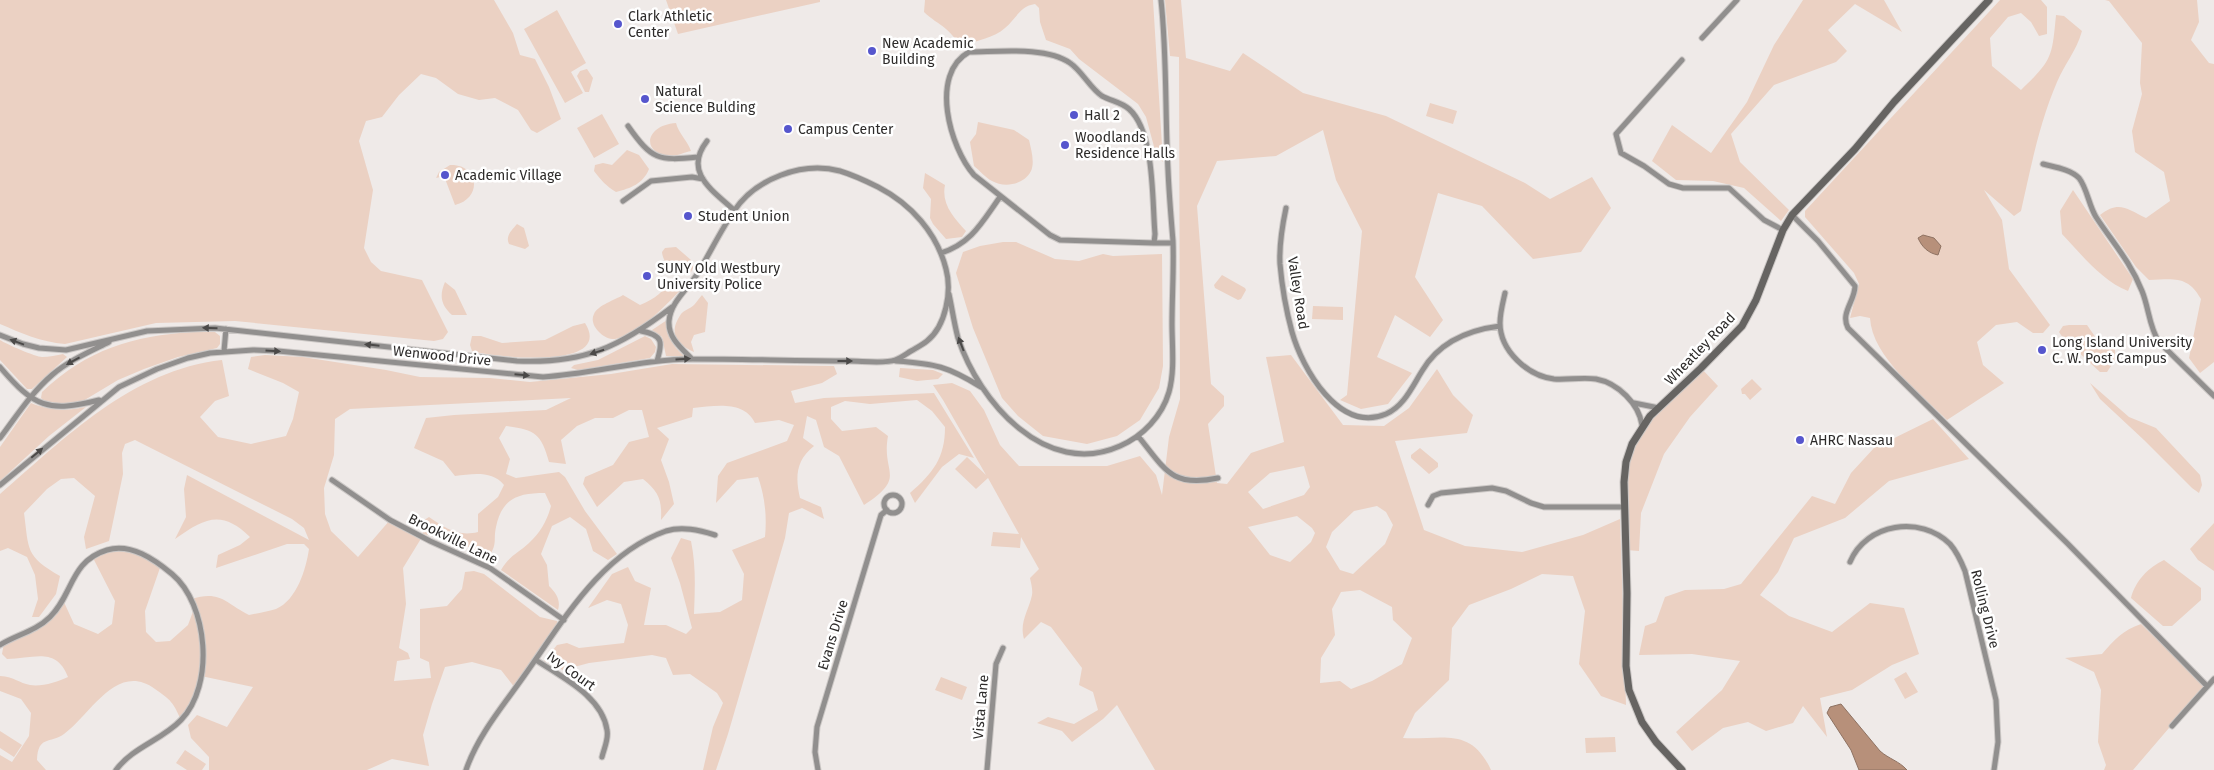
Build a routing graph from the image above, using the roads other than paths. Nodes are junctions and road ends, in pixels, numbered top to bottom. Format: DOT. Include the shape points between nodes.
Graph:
graph roads {
  1 [pos="1161,0"];
  2 [pos="1737,0"];
  3 [pos="1989,0"];
  4 [pos="1702,38"];
  5 [pos="1682,60"];
  6 [pos="628,126"];
  7 [pos="707,141"];
  8 [pos="698,157"];
  9 [pos="2043,164"];
  10 [pos="703,179"];
  11 [pos="1000,197"];
  12 [pos="624,201"];
  13 [pos="1286,208"];
  14 [pos="734,210"];
  15 [pos="1792,215"];
  16 [pos="1784,230"];
  17 [pos="1154,243"];
  18 [pos="1173,243"];
  19 [pos="941,253"];
  20 [pos="949,290"];
  21 [pos="1505,293"];
  22 [pos="672,307"];
  23 [pos="1500,326"];
  24 [pos="226,329"];
  25 [pos="641,331"];
  26 [pos="0,335"];
  27 [pos="116,338"];
  28 [pos="224,352"];
  29 [pos="692,359"];
  30 [pos="657,361"];
  31 [pos="895,361"];
  32 [pos="0,367"];
  33 [pos="982,388"];
  34 [pos="2214,396"];
  35 [pos="30,398"];
  36 [pos="102,400"];
  37 [pos="1634,403"];
  38 [pos="1659,408"];
  39 [pos="1642,425"];
  40 [pos="1138,436"];
  41 [pos="0,438"];
  42 [pos="1218,478"];
  43 [pos="332,480"];
  44 [pos="0,485"];
  45 [pos="1428,505"];
  46 [pos="1625,507"];
  47 [pos="887,510"];
  48 [pos="715,535"];
  49 [pos="1850,562"];
  50 [pos="564,620"];
  51 [pos="0,645"];
  52 [pos="1003,648"];
  53 [pos="536,660"];
  54 [pos="2214,679"];
  55 [pos="2207,686"];
  56 [pos="2172,726"];
  57 [pos="602,757"];
  58 [pos="116,770"];
  59 [pos="466,770"];
  60 [pos="818,770"];
  61 [pos="987,770"];
  62 [pos="1682,770"];
  63 [pos="1994,770"];
  1 -- 18 [label="street"];
  2 -- 4 [label="street"];
  3 -- 15 [label="main road, Wheatley Road" via="1894,102 1856,149"];
  5 -- 16 [label="street" via="1616,134 1621,152 1670,184 1683,188 1729,188 1764,220"];
  6 -- 8 [label="street" via="650,153 661,158"];
  7 -- 8 [label="street"];
  8 -- 10 [label="street" via="697,166"];
  9 -- 34 [label="street" via="2080,179 2095,215 2126,258 2137,280 2152,333"];
  10 -- 12 [label="street" via="651,181"];
  10 -- 14 [label="street"];
  11 -- 17 [label="street" via="1060,240"];
  11 -- 17 [label="street" via="974,175 957,150 949,125 949,76 953,65 969,52 1052,54 1072,64 1102,96 1129,109 1143,127 1147,142"];
  11 -- 19 [label="street" via="969,239"];
  13 -- 23 [label="street, Valley Road" via="1280,264 1291,331 1315,380 1343,411 1365,417 1387,414 1405,398 1427,363 1446,344 1471,331"];
  14 -- 19 [label="street" via="754,189 778,176 804,170 838,171 900,200 926,226"];
  14 -- 22 [label="street" via="697,275"];
  15 -- 16 [label="main road, Wheatley Road"];
  15 -- 55 [label="street" via="1856,286 1845,317 1848,328"];
  16 -- 38 [label="main road, Wheatley Road" via="1742,326"];
  17 -- 18 [label="street"];
  18 -- 40 [label="street" via="1171,379 1158,414"];
  19 -- 20 [label="street"];
  20 -- 31 [label="street" via="944,315 936,331 928,341"];
  33 -- 20 [label="street, one-way" via="959,339"];
  21 -- 23 [label="street"];
  22 -- 25 [label="street"];
  22 -- 29 [label="street" via="670,332 678,346"];
  23 -- 37 [label="street" via="1512,355 1532,372 1552,379 1601,380"];
  25 -- 24 [label="street, one-way" via="597,352 567,360 537,362"];
  24 -- 27 [label="street, one-way" via="161,329"];
  24 -- 28 [label="street"];
  25 -- 30 [label="street" via="660,340 662,346"];
  27 -- 26 [label="street, one-way" via="66,350 39,348"];
  27 -- 35 [label="street, one-way" via="65,365"];
  28 -- 30 [label="street, Wenwood Drive, one-way" via="278,351 543,377"];
  28 -- 36 [label="street, Wenwood Drive" via="188,358 156,369 119,387"];
  30 -- 29 [label="street, Wenwood Drive, one-way"];
  29 -- 31 [label="street, Wenwood Drive, one-way"];
  31 -- 33 [label="street, Wenwood Drive" via="942,366"];
  32 -- 35 [label="street"];
  33 -- 40 [label="street" via="1024,433 1052,449 1078,454 1100,453"];
  35 -- 36 [label="street" via="59,408"];
  35 -- 41 [label="street"];
  44 -- 36 [label="street, Wenwood Drive, one-way"];
  37 -- 38 [label="street"];
  37 -- 39 [label="street"];
  38 -- 39 [label="main road, Wheatley Road"];
  39 -- 46 [label="main road, Wheatley Road" via="1626,462"];
  40 -- 42 [label="street" via="1169,473 1178,478 1192,481"];
  43 -- 50 [label="street, Brookville Lane" via="390,520 490,568"];
  45 -- 46 [label="street" via="1433,496 1441,493 1492,488 1506,490 1544,508"];
  46 -- 62 [label="main road, Wheatley Road" via="1629,690 1642,722"];
  47 -- 60 [label="street, Evans Drive" via="881,515 817,727 815,752"];
  48 -- 50 [label="street" via="676,529 654,536 611,566"];
  49 -- 63 [label="street, Rolling Drive" via="1859,546 1875,533 1902,526 1922,528 1940,537 1959,556 1996,700 1998,742"];
  50 -- 53 [label="street"];
  51 -- 58 [label="street" via="48,619 63,600 81,565 107,550 132,550 161,565 182,584 195,606 203,648 199,685 192,705 181,720 127,757"];
  52 -- 61 [label="street, Vista Lane" via="996,664"];
  53 -- 57 [label="street, Ivy Court" via="586,695 597,707 607,730"];
  53 -- 59 [label="street" via="478,742"];
  54 -- 55 [label="street"];
  55 -- 56 [label="street"];
}
